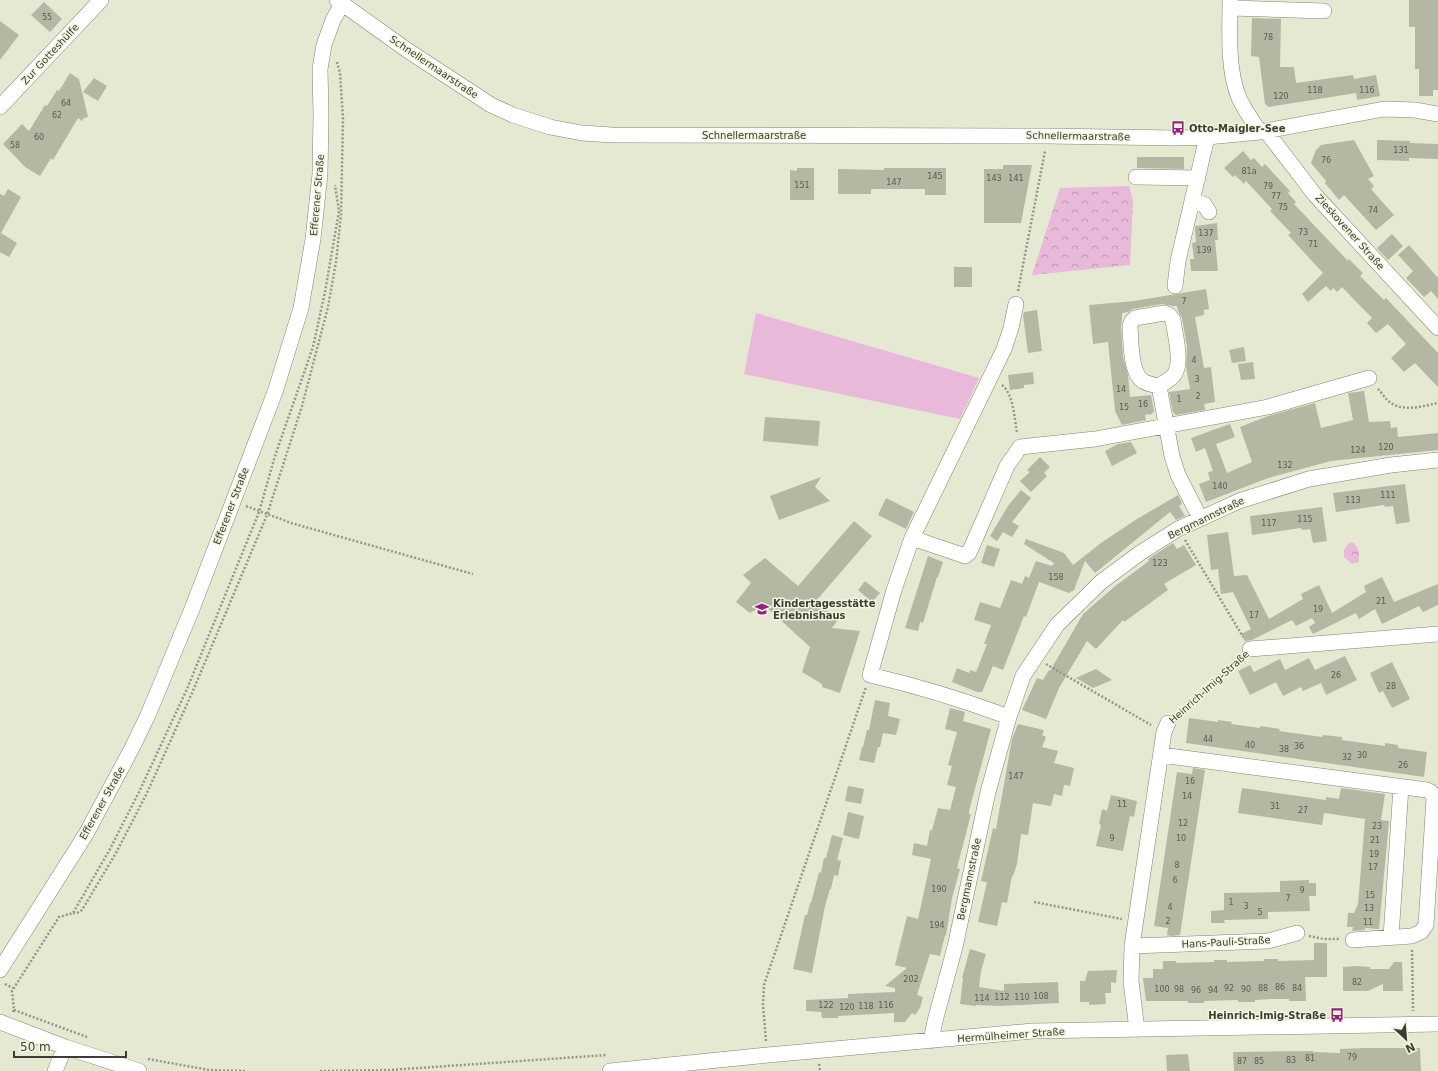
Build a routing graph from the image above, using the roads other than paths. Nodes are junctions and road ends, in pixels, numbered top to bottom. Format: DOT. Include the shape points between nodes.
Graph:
graph roads {
  1 [pos="100,0"];
  2 [pos="340,2"];
  3 [pos="1230,4"];
  4 [pos="1324,11"];
  5 [pos="0,107"];
  6 [pos="1438,114"];
  7 [pos="1263,132"];
  8 [pos="1207,137"];
  9 [pos="1136,177"];
  10 [pos="1198,178"];
  11 [pos="1193,202"];
  12 [pos="1209,212"];
  13 [pos="1175,286"];
  14 [pos="1016,304"];
  15 [pos="1438,328"];
  16 [pos="1369,378"];
  17 [pos="1159,386"];
  18 [pos="1165,425"];
  19 [pos="1438,460"];
  20 [pos="1200,518"];
  21 [pos="912,538"];
  22 [pos="1438,634"];
  23 [pos="1250,650"];
  24 [pos="1009,717"];
  25 [pos="1166,727"];
  26 [pos="1161,754"];
  27 [pos="1400,787"];
  28 [pos="1297,933"];
  29 [pos="1391,937"];
  30 [pos="1352,940"];
  31 [pos="1132,946"];
  32 [pos="0,970"];
  33 [pos="0,1022"];
  34 [pos="1438,1024"];
  35 [pos="1137,1030"];
  36 [pos="932,1041"];
  37 [pos="65,1048"];
  38 [pos="143,1065"];
  39 [pos="55,1071"];
  40 [pos="610,1071"];
  1 -- 5 [label="street, Zur Gotteshülfe"];
  2 -- 8 [label="street, Schnellermaarstraße" via="491,105 550,127 582,133"];
  2 -- 32 [label="street, Efferener Straße" via="324,45 320,69 320,174 313,239 301,308 275,392 148,715 86,834"];
  3 -- 4 [label="street"];
  3 -- 7 [label="street, Zieskovener Straße" via="1231,69 1246,112"];
  6 -- 7 [label="street, Schnellermaarstraße" via="1384,109"];
  7 -- 8 [label="street, Schnellermaarstraße"];
  7 -- 15 [label="street, Zieskovener Straße" via="1315,195"];
  8 -- 10 [label="street"];
  9 -- 10 [label="street"];
  10 -- 11 [label="street"];
  11 -- 12 [label="street" via="1204,204"];
  11 -- 13 [label="street" via="1178,261"];
  14 -- 21 [label="street" via="1004,349"];
  16 -- 18 [label="street" via="1268,407"];
  17 -- 17 [label="street" via="1173,376 1177,370 1178,360 1173,320 1164,313 1135,318 1130,326 1137,374 1143,381"];
  17 -- 18 [label="street"];
  18 -- 20 [label="street" via="1178,476"];
  18 -- 21 [label="street" via="1095,439 1020,447 1007,466 969,553 965,556"];
  19 -- 20 [label="street, Bergmannstraße" via="1363,469 1309,479 1239,501"];
  20 -- 24 [label="street, Bergmannstraße" via="1140,553 1101,582 1057,625 1023,676"];
  21 -- 24 [label="street" via="870,675 956,698"];
  22 -- 23 [label="street, Heinrich-Imig-Straße"];
  24 -- 36 [label="street, Bergmannstraße" via="988,792"];
  25 -- 26 [label="street, Heinrich-Imig-Straße"];
  26 -- 27 [label="street"];
  26 -- 31 [label="street, Heinrich-Imig-Straße"];
  27 -- 29 [label="street"];
  27 -- 29 [label="street" via="1427,790 1434,798 1426,925 1421,932 1412,936"];
  28 -- 31 [label="street, Hans-Pauli-Straße" via="1268,941"];
  29 -- 30 [label="street"];
  31 -- 35 [label="street, Heinrich-Imig-Straße" via="1131,981"];
  33 -- 37 [label="street"];
  34 -- 35 [label="street, Hermülheimer Straße"];
  35 -- 36 [label="street, Hermülheimer Straße" via="1033,1031"];
  36 -- 40 [label="street, Hermülheimer Straße" via="767,1051"];
  37 -- 38 [label="street"];
  37 -- 39 [label="street"];
}
